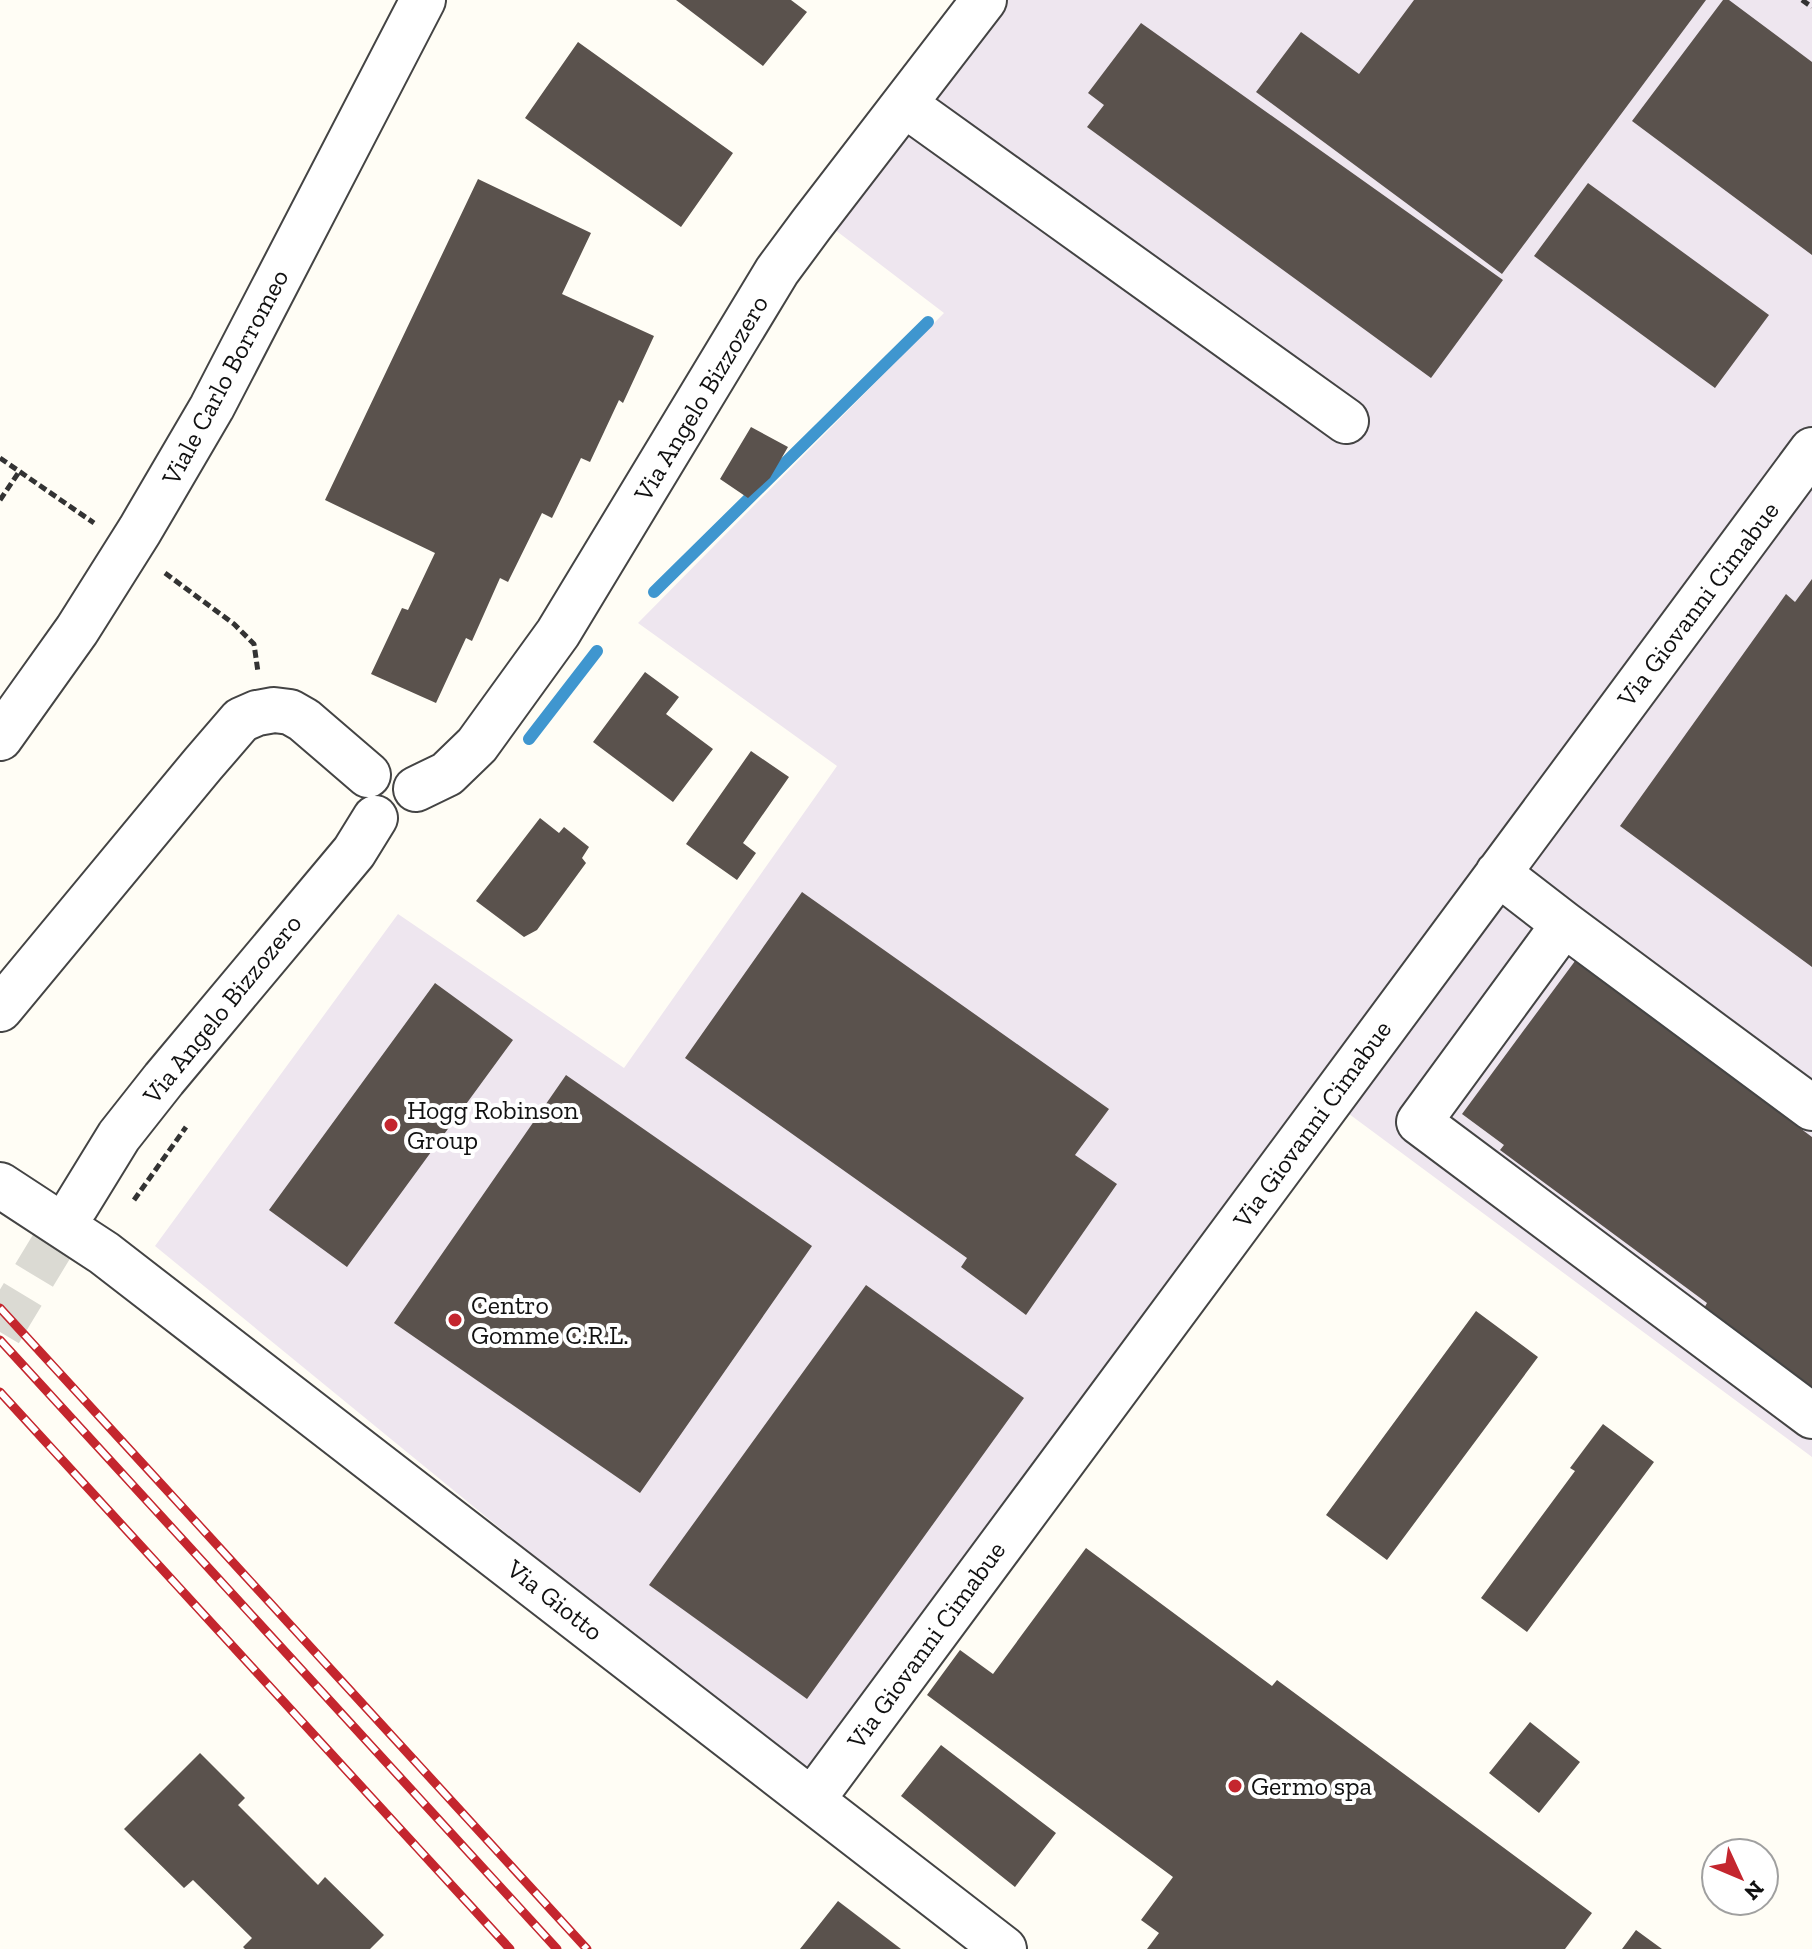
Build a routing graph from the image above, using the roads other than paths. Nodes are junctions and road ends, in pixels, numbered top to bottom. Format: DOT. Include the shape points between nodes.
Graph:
graph roads {
  1 [pos="423,0"];
  2 [pos="984,0"];
  3 [pos="904,104"];
  4 [pos="1346,421"];
  5 [pos="1812,450"];
  6 [pos="0,738"];
  7 [pos="368,775"];
  8 [pos="416,789"];
  9 [pos="375,818"];
  10 [pos="1498,873"];
  11 [pos="1564,924"];
  12 [pos="0,1009"];
  13 [pos="1812,1108"];
  14 [pos="0,1185"];
  15 [pos="76,1206"];
  16 [pos="1812,1416"];
  17 [pos="812,1800"];
  18 [pos="1004,1949"];
  1 -- 6 [label="street, Viale Carlo Borromeo" via="212,407 93,605"];
  2 -- 3 [label="street, Via Angelo Bizzozero"];
  3 -- 4 [label="street"];
  3 -- 8 [label="street, Via Angelo Bizzozero" via="777,271 531,672 477,745 447,774"];
  5 -- 10 [label="street, Via Giovanni Cimabue"];
  7 -- 8 [label="street" via="377,767 402,768"];
  7 -- 9 [label="street" via="360,798"];
  7 -- 12 [label="street" via="290,712 274,710 241,720"];
  8 -- 9 [label="street" via="409,812 399,819"];
  9 -- 15 [label="street, Via Angelo Bizzozero" via="354,852 119,1136"];
  10 -- 11 [label="street"];
  10 -- 17 [label="street, Via Giovanni Cimabue"];
  11 -- 13 [label="street"];
  11 -- 16 [label="street" via="1419,1122"];
  14 -- 17 [label="street, Via Giotto" via="104,1253"];
  17 -- 18 [label="street, Via Giotto"];
}
